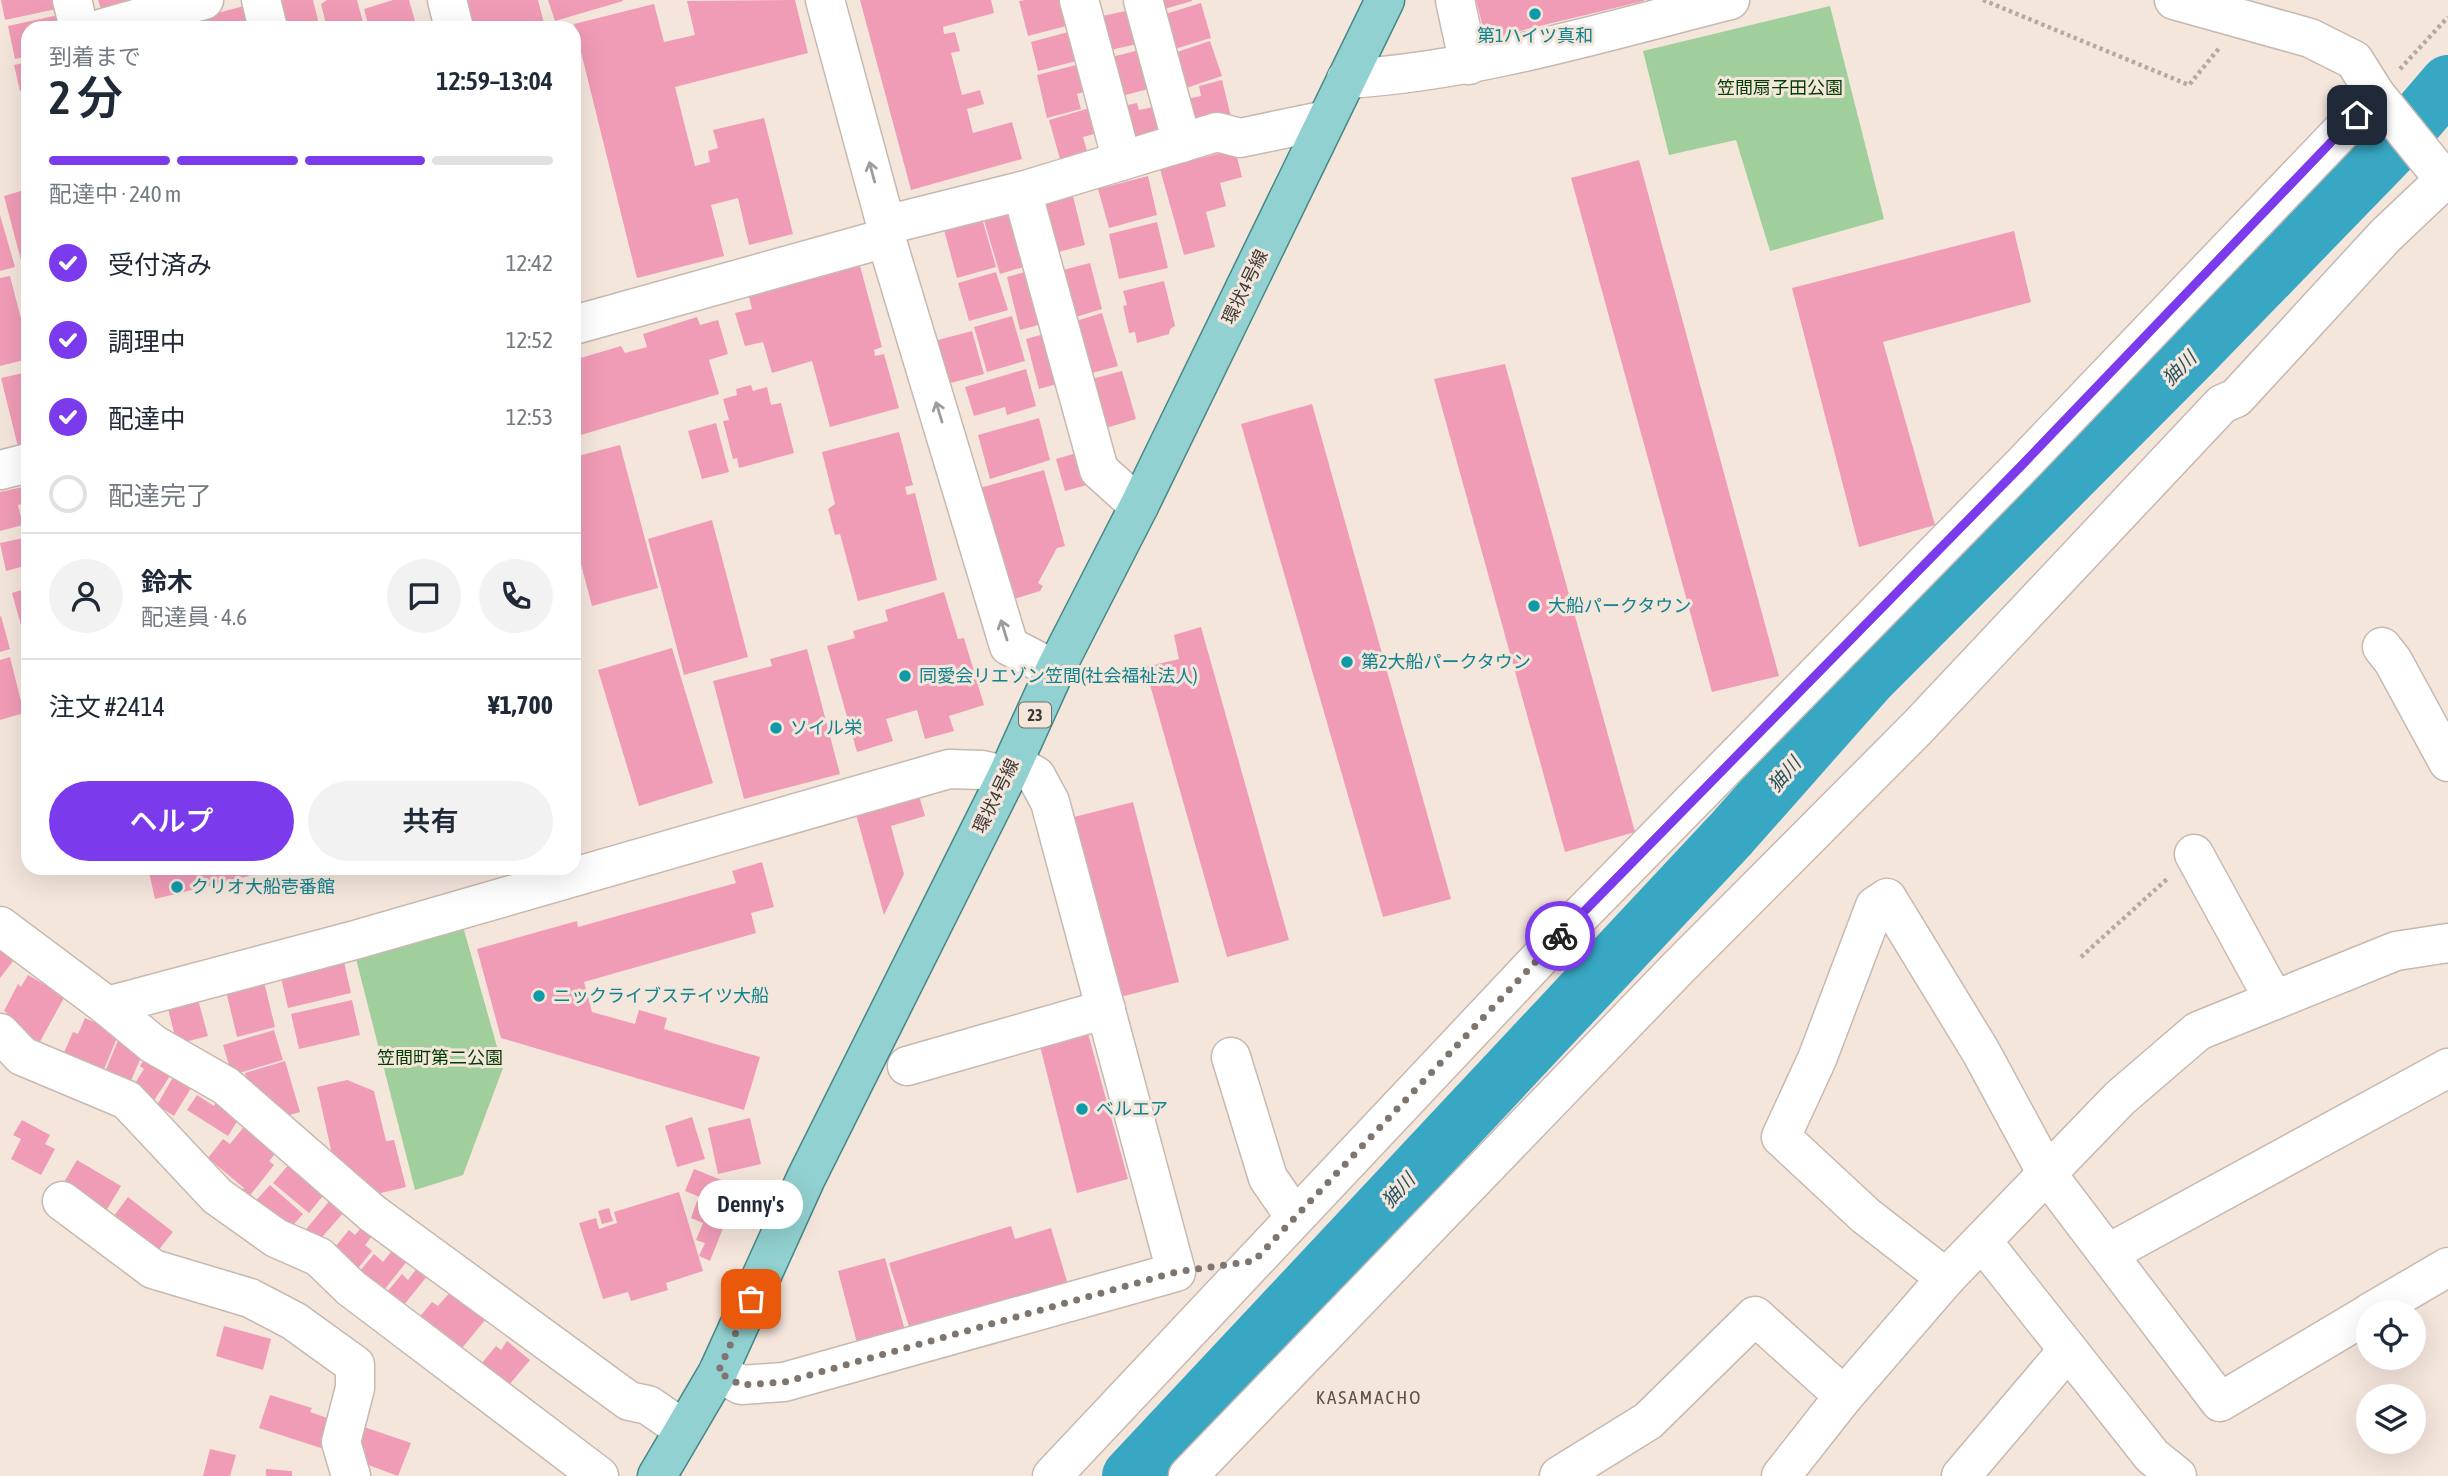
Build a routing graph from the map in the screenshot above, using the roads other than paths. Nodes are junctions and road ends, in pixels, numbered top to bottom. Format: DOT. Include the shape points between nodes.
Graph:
graph roads {
  1 [pos="72,0"];
  2 [pos="204,0"];
  3 [pos="261,0"];
  4 [pos="447,0"];
  5 [pos="825,0"];
  6 [pos="1079,0"];
  7 [pos="1143,0"];
  8 [pos="1385,0"];
  9 [pos="1455,0"];
  10 [pos="1730,0"];
  11 [pos="2174,0"];
  12 [pos="77,21"];
  13 [pos="128,21"];
  14 [pos="266,21"];
  15 [pos="452,21"];
  16 [pos="1469,65"];
  17 [pos="1346,79"];
  18 [pos="2376,95"];
  19 [pos="1326,120"];
  20 [pos="1182,143"];
  21 [pos="1122,161"];
  22 [pos="2443,183"];
  23 [pos="1022,191"];
  24 [pos="886,231"];
  25 [pos="581,323"];
  26 [pos="21,465"];
  27 [pos="0,470"];
  28 [pos="1139,506"];
  29 [pos="2382,647"];
  30 [pos="1055,670"];
  31 [pos="2448,762"];
  32 [pos="1010,770"];
  33 [pos="2194,854"];
  34 [pos="581,875"];
  35 [pos="581,875"];
  36 [pos="0,926"];
  37 [pos="2448,943"];
  38 [pos="2274,1000"];
  39 [pos="107,1006"];
  40 [pos="1106,1009"];
  41 [pos="0,1033"];
  42 [pos="1231,1056"];
  43 [pos="907,1066"];
  44 [pos="2448,1068"];
  45 [pos="2047,1174"];
  46 [pos="62,1201"];
  47 [pos="1295,1217"];
  48 [pos="1982,1241"];
  49 [pos="2109,1254"];
  50 [pos="1254,1261"];
  51 [pos="2448,1267"];
  52 [pos="1176,1272"];
  53 [pos="1946,1278"];
  54 [pos="2391,1300"];
  55 [pos="2356,1321"];
  56 [pos="2068,1350"];
  57 [pos="718,1372"];
  58 [pos="1844,1396"];
  59 [pos="683,1429"];
  60 [pos="2155,1469"];
  61 [pos="351,1476"];
  62 [pos="599,1476"];
  63 [pos="657,1476"];
  64 [pos="1052,1476"];
  65 [pos="1188,1476"];
  66 [pos="1559,1476"];
  67 [pos="1781,1476"];
  68 [pos="1961,1476"];
  1 -- 12 [label="street"];
  2 -- 13 [label="street"];
  3 -- 14 [label="street"];
  4 -- 15 [label="street"];
  24 -- 5 [label="street, one-way"];
  6 -- 21 [label="street"];
  7 -- 20 [label="street"];
  8 -- 17 [label="main road, 環状4号線 / 23"];
  9 -- 16 [label="street"];
  10 -- 16 [label="street"];
  11 -- 18 [label="street" via="2269,17 2354,60"];
  16 -- 17 [label="street"];
  17 -- 19 [label="main road, 環状4号線 / 23"];
  18 -- 22 [label="street"];
  18 -- 47 [label="street" via="2023,464 1569,927"];
  19 -- 20 [label="street" via="1241,138 1217,132"];
  19 -- 28 [label="main road, 環状4号線 / 23"];
  20 -- 21 [label="street"];
  21 -- 23 [label="street"];
  22 -- 65 [label="street" via="2236,398 2222,404 1917,728 1674,972"];
  23 -- 24 [label="street"];
  23 -- 28 [label="street" via="1099,470"];
  24 -- 25 [label="street"];
  30 -- 24 [label="street, one-way" via="1009,646"];
  26 -- 27 [label="street"];
  28 -- 30 [label="main road, 環状4号線 / 23"];
  29 -- 31 [label="street"];
  30 -- 32 [label="main road, 環状4号線 / 23"];
  32 -- 34 [label="street" via="949,769"];
  32 -- 40 [label="street" via="1036,776 1050,802"];
  32 -- 57 [label="main road, 環状4号線 / 23" via="806,1178"];
  33 -- 38 [label="street"];
  35 -- 39 [label="street"];
  36 -- 39 [label="street"];
  37 -- 38 [label="street" via="2396,951"];
  38 -- 45 [label="street" via="2198,1031 2120,1098"];
  39 -- 59 [label="street" via="153,1044 226,1086 372,1213 491,1301 629,1401 648,1405"];
  40 -- 43 [label="street"];
  40 -- 52 [label="street"];
  41 -- 62 [label="street" via="22,1056 127,1100 217,1196 276,1238 319,1257 351,1287"];
  42 -- 47 [label="street" via="1268,1178"];
  44 -- 49 [label="street"];
  45 -- 48 [label="street"];
  45 -- 49 [label="street"];
  45 -- 53 [label="street" via="1981,1052 1887,898 1875,906 1817,1059 1781,1137 1866,1216"];
  46 -- 61 [label="street" via="153,1269 250,1298 294,1321 355,1365 355,1388 341,1442"];
  47 -- 50 [label="street"];
  48 -- 53 [label="street"];
  48 -- 56 [label="street"];
  49 -- 55 [label="street" via="2220,1402"];
  50 -- 52 [label="street"];
  50 -- 64 [label="street"];
  51 -- 54 [label="street"];
  52 -- 57 [label="street" via="785,1382 741,1385"];
  53 -- 58 [label="street"];
  56 -- 60 [label="street"];
  56 -- 68 [label="street"];
  57 -- 59 [label="main road, 環状4号線 / 23"];
  58 -- 66 [label="street" via="1755,1316 1648,1421"];
  58 -- 67 [label="street"];
  59 -- 63 [label="main road, 環状4号線 / 23"];
}
